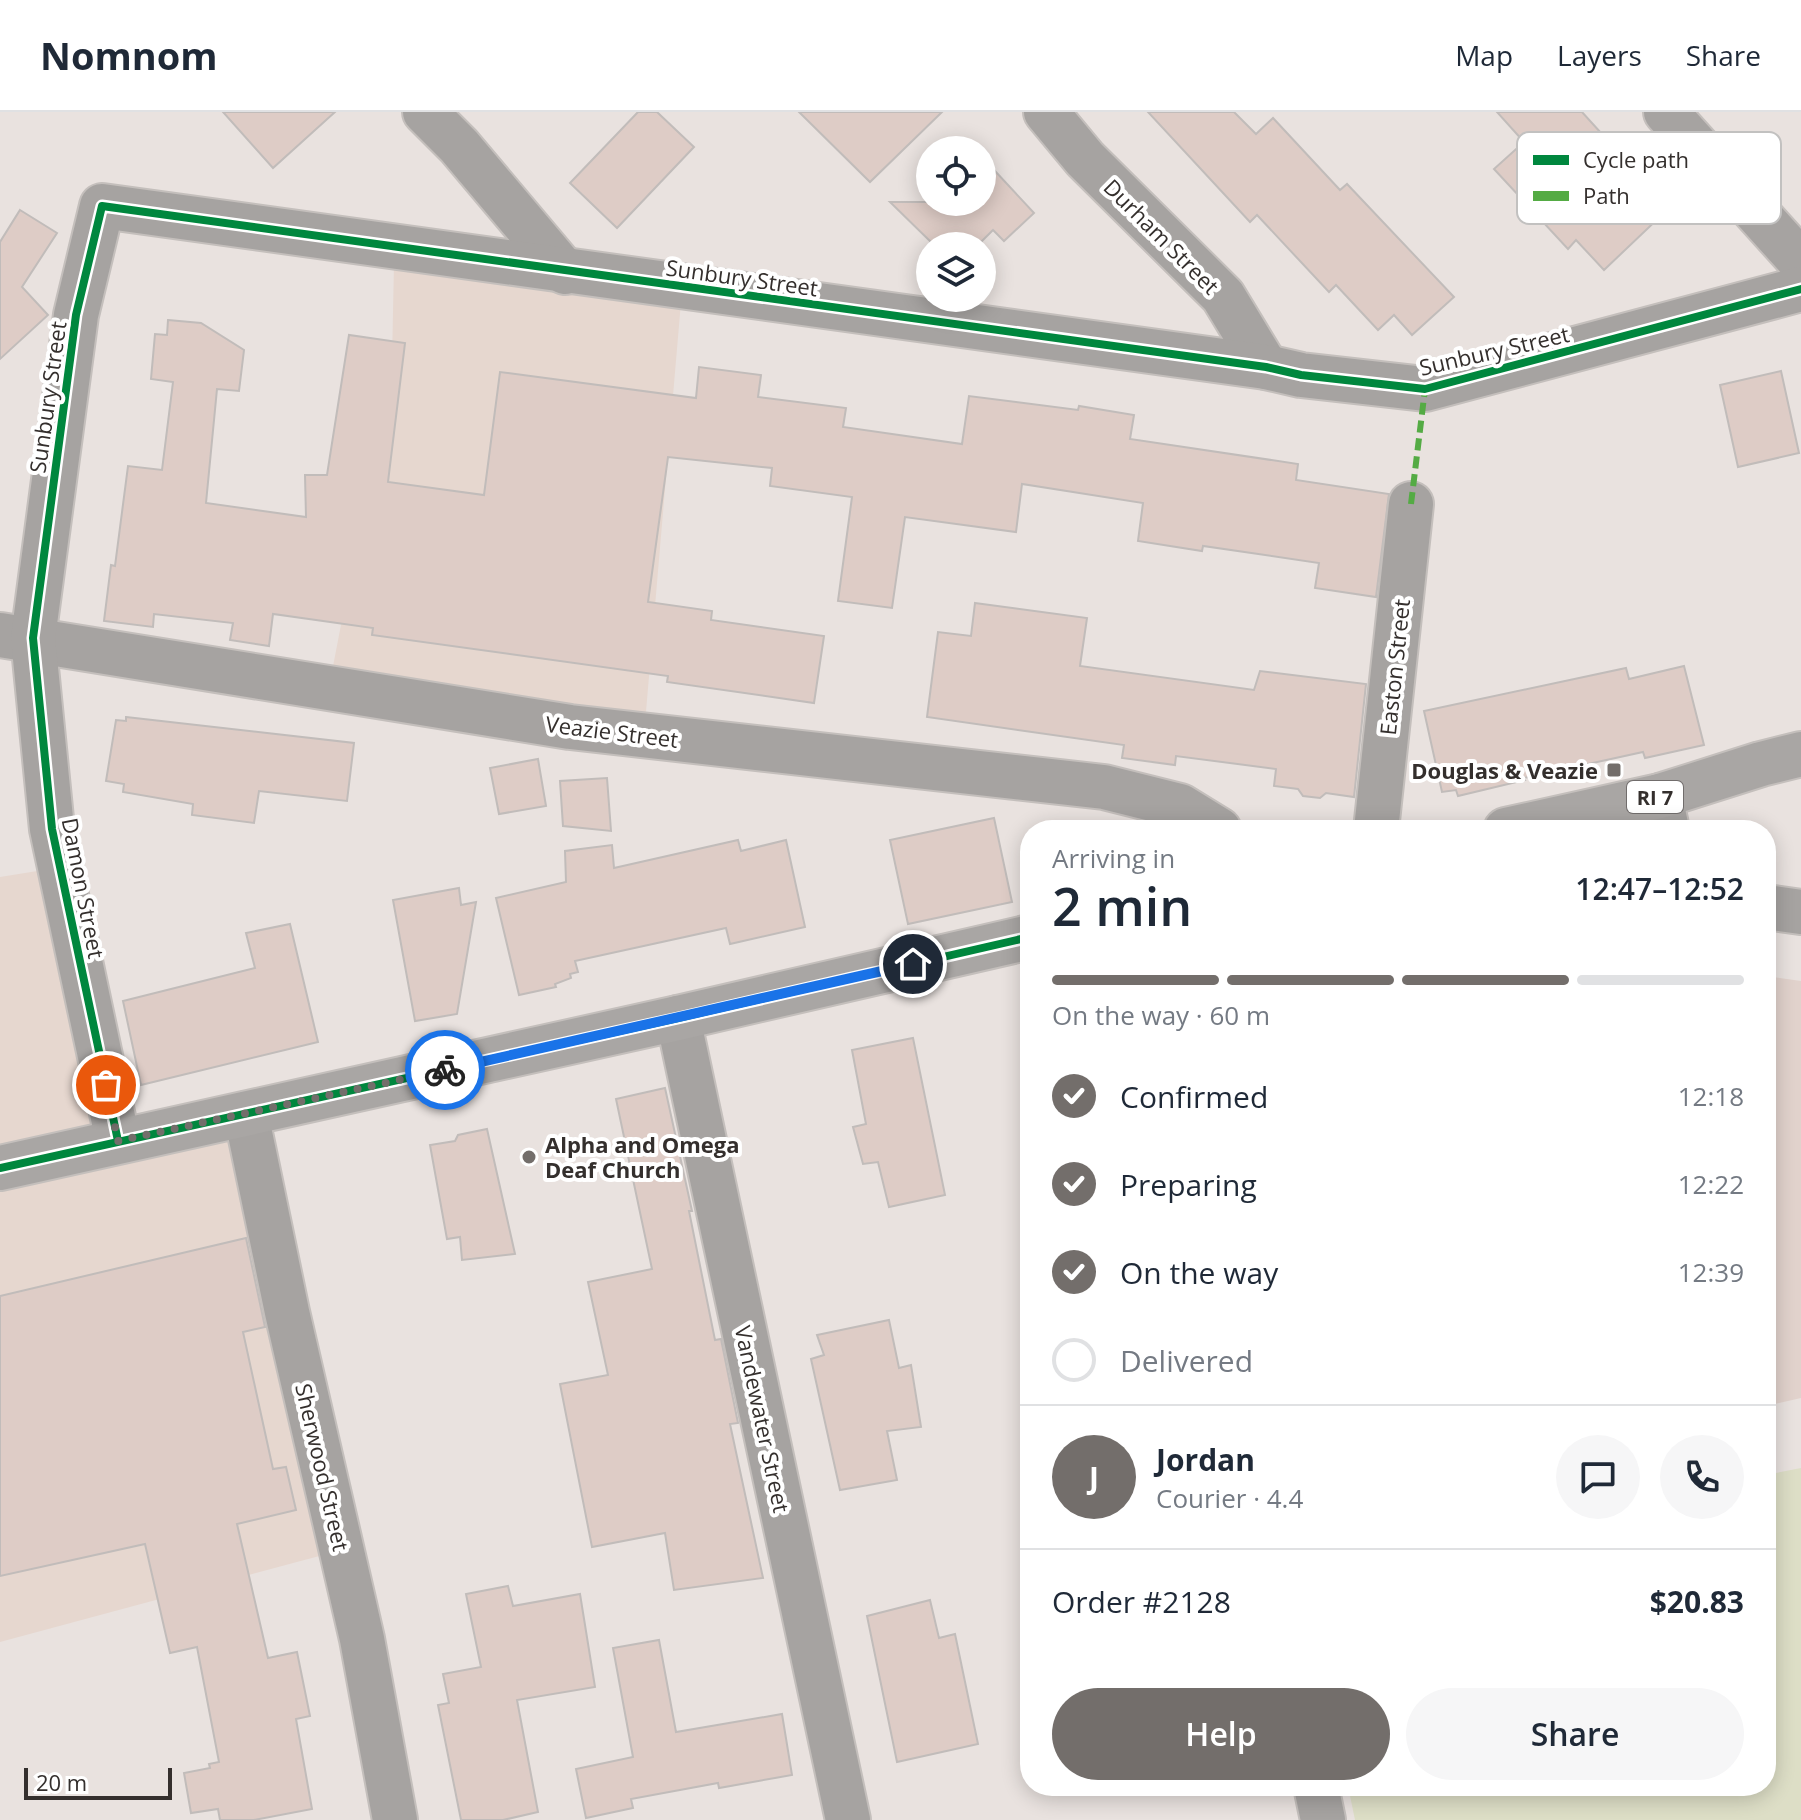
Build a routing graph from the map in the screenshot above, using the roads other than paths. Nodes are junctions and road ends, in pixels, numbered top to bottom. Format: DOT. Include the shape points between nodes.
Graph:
graph roads {
  1 [pos="425,112"];
  2 [pos="1046,112"];
  3 [pos="1666,112"];
  4 [pos="1684,132"];
  5 [pos="1767,224"];
  6 [pos="1801,262"];
  7 [pos="565,272"];
  8 [pos="1801,289"];
  9 [pos="1266,367"];
  10 [pos="1411,504"];
  11 [pos="16,636"];
  12 [pos="1801,754"];
  13 [pos="1664,813"];
  14 [pos="1203,820"];
  15 [pos="1377,820"];
  16 [pos="1599,820"];
  17 [pos="1776,908"];
  18 [pos="1801,912"];
  19 [pos="1020,939"];
  20 [pos="678,1018"];
  21 [pos="246,1114"];
  22 [pos="118,1141"];
  23 [pos="0,1168"];
  24 [pos="1318,1796"];
  25 [pos="395,1820"];
  26 [pos="848,1820"];
  27 [pos="1323,1820"];
  1 -- 7 [label="street"];
  2 -- 9 [label="street, Durham Street" via="1085,159 1223,296"];
  3 -- 4 [label="street"];
  5 -- 6 [label="street"];
  7 -- 9 [label="street, Sunbury Street"];
  7 -- 11 [label="street, Sunbury Street" via="102,206 76,315"];
  8 -- 9 [label="street, Sunbury Street" via="1425,389"];
  10 -- 15 [label="street, Easton Street"];
  11 -- 14 [label="street, Veazie Street" via="570,727 1104,787 1180,806"];
  11 -- 22 [label="street, Damon Street"];
  12 -- 13 [label="main road, RI 7" via="1761,764"];
  13 -- 16 [label="main road, RI 7"];
  17 -- 18 [label="street"];
  19 -- 20 [label="main road"];
  20 -- 21 [label="main road"];
  20 -- 26 [label="street, Vandewater Street"];
  21 -- 22 [label="main road"];
  21 -- 25 [label="street, Sherwood Street" via="362,1639"];
  22 -- 23 [label="main road"];
  24 -- 27 [label="street"];
}
